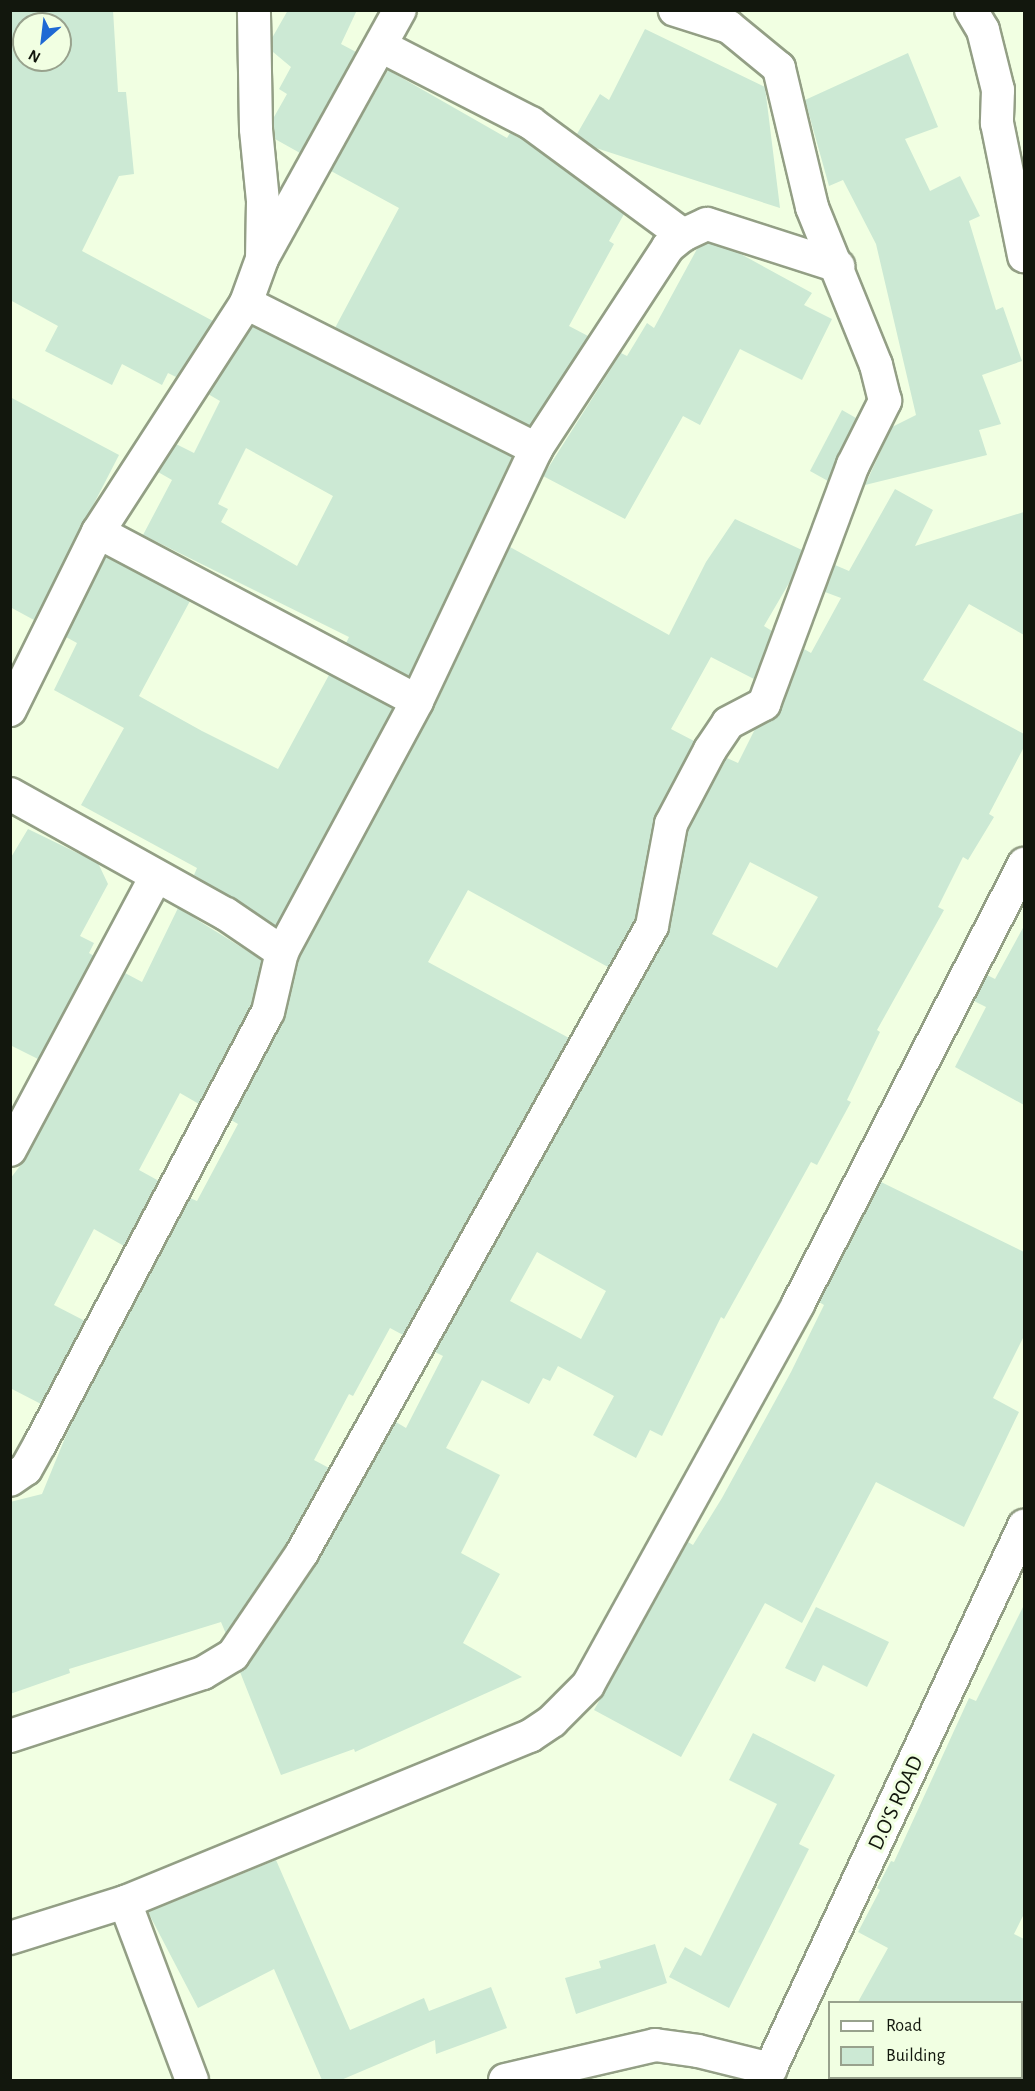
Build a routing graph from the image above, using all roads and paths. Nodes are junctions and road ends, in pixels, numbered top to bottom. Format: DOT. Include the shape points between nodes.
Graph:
graph roads {
  1 [pos="254,10"];
  2 [pos="400,10"];
  3 [pos="675,10"];
  4 [pos="971,10"];
  5 [pos="381,46"];
  6 [pos="683,235"];
  7 [pos="1024,256"];
  8 [pos="262,259"];
  9 [pos="838,266"];
  10 [pos="246,303"];
  11 [pos="536,449"];
  12 [pos="98,532"];
  13 [pos="417,701"];
  14 [pos="10,710"];
  15 [pos="10,794"];
  16 [pos="1024,864"];
  17 [pos="156,877"];
  18 [pos="282,952"];
  19 [pos="10,1150"];
  20 [pos="10,1480"];
  21 [pos="1024,1526"];
  22 [pos="10,1736"];
  23 [pos="125,1902"];
  24 [pos="10,1938"];
  25 [pos="768,2075"];
  26 [pos="192,2080"];
  27 [pos="505,2080"];
  1 -- 8 [label="street"];
  2 -- 5 [label="street"];
  3 -- 9 [label="street" via="729,27 779,68 812,207"];
  4 -- 7 [label="street" via="983,30 998,90 996,123"];
  5 -- 6 [label="street" via="531,123"];
  5 -- 8 [label="street"];
  6 -- 9 [label="street" via="707,224"];
  6 -- 11 [label="street" via="668,248"];
  8 -- 10 [label="street"];
  9 -- 22 [label="street" via="876,365 885,400 853,465 764,704 728,723 671,824 652,926 529,1151 302,1553 233,1655 203,1673"];
  10 -- 11 [label="street"];
  10 -- 12 [label="street"];
  11 -- 13 [label="street"];
  12 -- 13 [label="street"];
  12 -- 14 [label="street"];
  13 -- 18 [label="street"];
  15 -- 17 [label="street"];
  16 -- 23 [label="street" via="798,1304 588,1685 552,1721 530,1736"];
  17 -- 18 [label="street" via="226,914"];
  17 -- 19 [label="street"];
  18 -- 20 [label="street" via="268,1012 40,1444 26,1469"];
  21 -- 25 [label="street, D.O'S ROAD"];
  23 -- 24 [label="street"];
  23 -- 26 [label="street"];
  25 -- 27 [label="street" via="698,2051 655,2045"];
}
